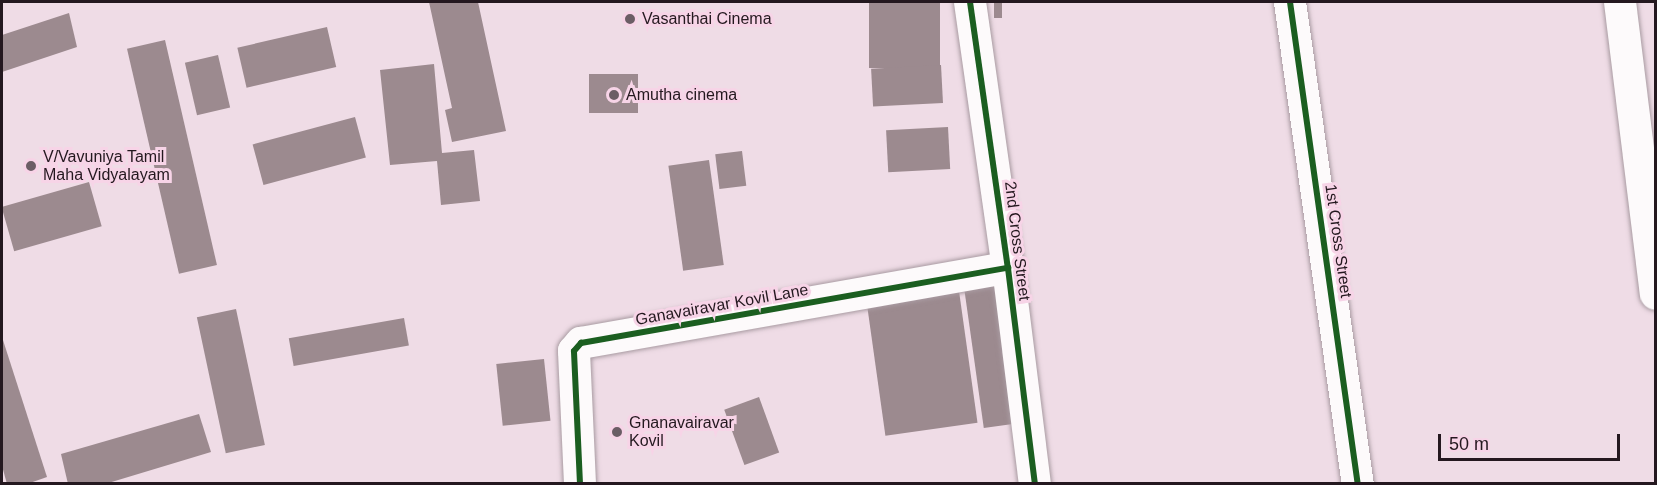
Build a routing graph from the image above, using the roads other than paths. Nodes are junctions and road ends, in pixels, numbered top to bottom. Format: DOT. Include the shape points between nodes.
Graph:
graph roads {
  1 [pos="970,2"];
  2 [pos="1290,2"];
  3 [pos="1620,2"];
  4 [pos="1008,268"];
  5 [pos="1656,294"];
  6 [pos="579,483"];
  7 [pos="1035,483"];
  8 [pos="1358,483"];
  1 -- 4 [label="street, 2nd Cross Street"];
  2 -- 8 [label="street, 1st Cross Street"];
  3 -- 5 [label="street"];
  4 -- 6 [label="street, Ganavairavar Kovil Lane" via="581,343 574,351"];
  4 -- 7 [label="street, 2nd Cross Street"];
}
